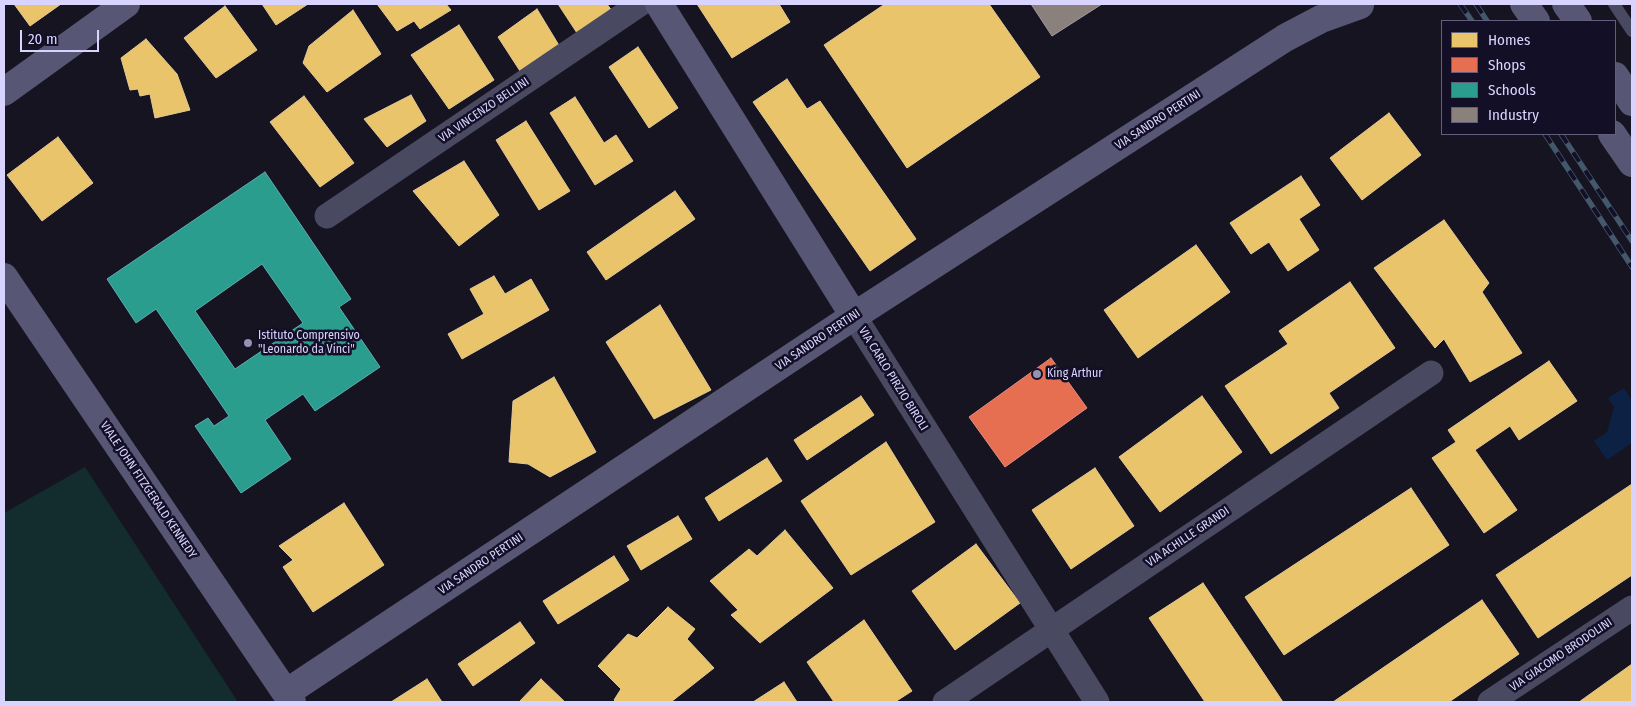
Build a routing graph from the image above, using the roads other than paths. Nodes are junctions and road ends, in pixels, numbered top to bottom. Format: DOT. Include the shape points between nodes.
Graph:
graph roads {
  1 [pos="126,4"];
  2 [pos="640,4"];
  3 [pos="659,4"];
  4 [pos="1360,4"];
  5 [pos="1524,4"];
  6 [pos="1566,4"];
  7 [pos="1614,4"];
  8 [pos="1535,20"];
  9 [pos="1577,20"];
  10 [pos="1632,31"];
  11 [pos="1616,78"];
  12 [pos="4,92"];
  13 [pos="1632,102"];
  14 [pos="1613,135"];
  15 [pos="1632,163"];
  16 [pos="327,216"];
  17 [pos="4,277"];
  18 [pos="854,316"];
  19 [pos="1431,373"];
  20 [pos="1632,608"];
  21 [pos="1051,629"];
  22 [pos="289,698"];
  23 [pos="945,702"];
  24 [pos="1097,702"];
  25 [pos="1490,702"];
  1 -- 12 [label="street"];
  2 -- 16 [label="street, VIA VINCENZO BELLINI"];
  3 -- 18 [label="street, VIA CARLO PIRZIO BIROLI"];
  4 -- 18 [label="street, VIA SANDRO PERTINI" via="1285,38"];
  5 -- 8 [label="street"];
  6 -- 9 [label="street"];
  7 -- 10 [label="lane"];
  11 -- 13 [label="street"];
  14 -- 15 [label="street"];
  17 -- 22 [label="street, VIALE JOHN FITZGERALD KENNEDY"];
  18 -- 21 [label="street, VIA CARLO PIRZIO BIROLI"];
  18 -- 22 [label="street, VIA SANDRO PERTINI"];
  19 -- 21 [label="street, VIA ACHILLE GRANDI"];
  20 -- 25 [label="street, VIA GIACOMO BRODOLINI"];
  21 -- 23 [label="street, VIA ACHILLE GRANDI"];
  21 -- 24 [label="street, VIA CARLO PIRZIO BIROLI"];
}
